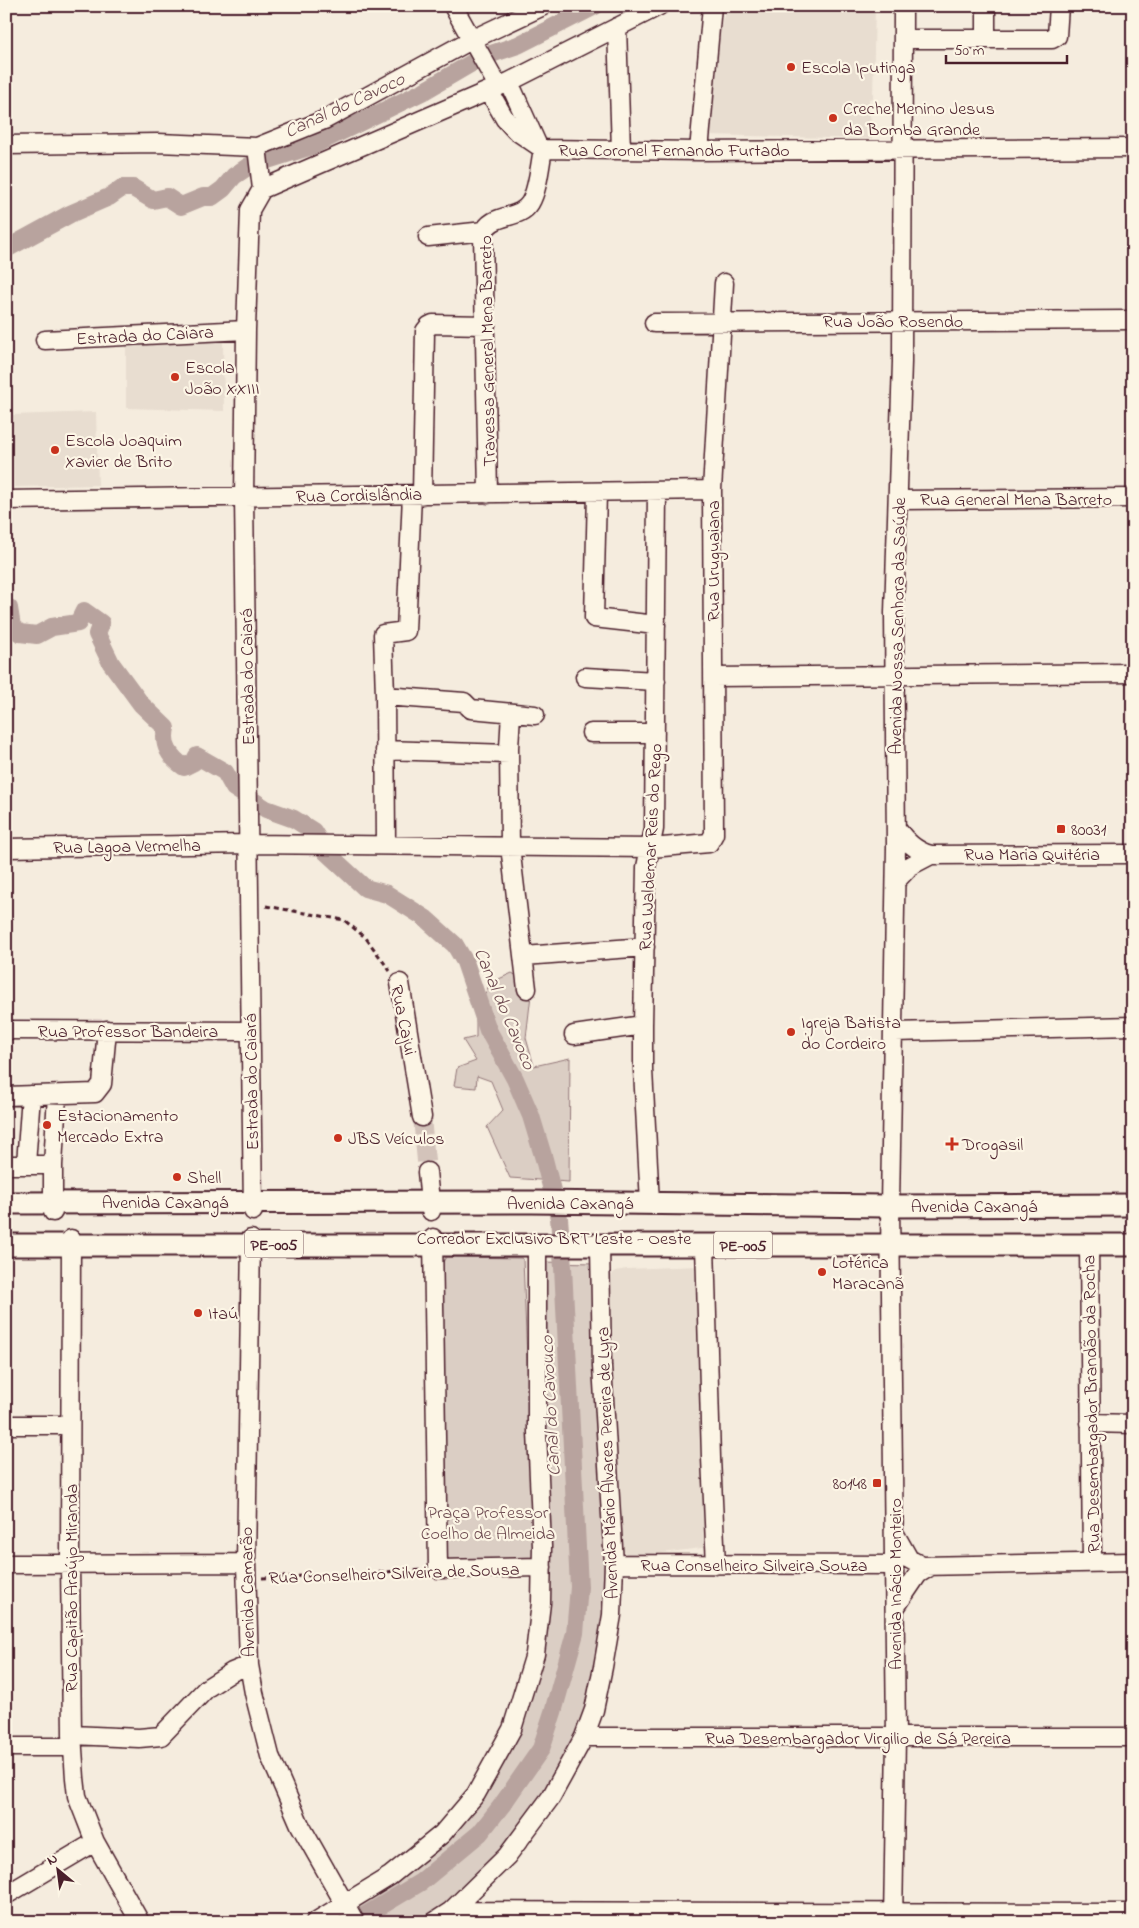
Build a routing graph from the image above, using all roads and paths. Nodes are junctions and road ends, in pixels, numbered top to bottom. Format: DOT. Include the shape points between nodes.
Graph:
graph roads {
  1 [pos="453,6"];
  2 [pos="543,6"];
  3 [pos="659,6"];
  4 [pos="712,6"];
  5 [pos="903,6"];
  6 [pos="986,6"];
  7 [pos="1059,6"];
  8 [pos="617,27"];
  9 [pos="986,38"];
  10 [pos="903,39"];
  11 [pos="472,43"];
  12 [pos="498,85"];
  13 [pos="6,145"];
  14 [pos="540,146"];
  15 [pos="1133,148"];
  16 [pos="258,150"];
  17 [pos="620,150"];
  18 [pos="903,150"];
  19 [pos="700,151"];
  20 [pos="262,186"];
  21 [pos="484,231"];
  22 [pos="428,237"];
  23 [pos="724,283"];
  24 [pos="902,320"];
  25 [pos="1133,320"];
  26 [pos="654,322"];
  27 [pos="720,323"];
  28 [pos="486,325"];
  29 [pos="246,330"];
  30 [pos="45,340"];
  31 [pos="712,490"];
  32 [pos="657,491"];
  33 [pos="597,492"];
  34 [pos="488,494"];
  35 [pos="417,495"];
  36 [pos="244,497"];
  37 [pos="1133,498"];
  38 [pos="6,500"];
  39 [pos="899,500"];
  40 [pos="656,625"];
  41 [pos="1133,673"];
  42 [pos="895,675"];
  43 [pos="585,677"];
  44 [pos="713,677"];
  45 [pos="656,681"];
  46 [pos="385,696"];
  47 [pos="511,713"];
  48 [pos="534,715"];
  49 [pos="591,733"];
  50 [pos="655,733"];
  51 [pos="385,750"];
  52 [pos="509,754"];
  53 [pos="896,828"];
  54 [pos="249,844"];
  55 [pos="386,845"];
  56 [pos="510,846"];
  57 [pos="6,848"];
  58 [pos="651,848"];
  59 [pos="1133,854"];
  60 [pos="931,855"];
  61 [pos="896,881"];
  62 [pos="249,903"];
  63 [pos="645,947"];
  64 [pos="524,956"];
  65 [pos="400,983"];
  66 [pos="527,989"];
  67 [pos="643,1025"];
  68 [pos="1133,1026"];
  69 [pos="6,1030"];
  70 [pos="107,1030"];
  71 [pos="250,1031"];
  72 [pos="894,1032"];
  73 [pos="574,1036"];
  74 [pos="57,1095"];
  75 [pos="6,1096"];
  76 [pos="31,1096"];
  77 [pos="422,1117"];
  78 [pos="26,1164"];
  79 [pos="6,1165"];
  80 [pos="53,1165"];
  81 [pos="427,1172"];
  82 [pos="6,1203"];
  83 [pos="650,1203"];
  84 [pos="1133,1205"];
  85 [pos="253,1206"];
  86 [pos="53,1207"];
  87 [pos="430,1207"];
  88 [pos="600,1207"];
  89 [pos="890,1209"];
  90 [pos="6,1212"];
  91 [pos="1133,1213"];
  92 [pos="1133,1238"];
  93 [pos="6,1240"];
  94 [pos="433,1241"];
  95 [pos="71,1242"];
  96 [pos="251,1242"];
  97 [pos="891,1242"];
  98 [pos="539,1243"];
  99 [pos="597,1243"];
  100 [pos="6,1245"];
  101 [pos="704,1245"];
  102 [pos="1089,1245"];
  103 [pos="1133,1245"];
  104 [pos="1090,1423"];
  105 [pos="1133,1424"];
  106 [pos="6,1425"];
  107 [pos="70,1425"];
  108 [pos="894,1533"];
  109 [pos="1133,1562"];
  110 [pos="1092,1563"];
  111 [pos="6,1564"];
  112 [pos="70,1564"];
  113 [pos="614,1564"];
  114 [pos="716,1565"];
  115 [pos="895,1565"];
  116 [pos="931,1566"];
  117 [pos="542,1567"];
  118 [pos="438,1569"];
  119 [pos="246,1571"];
  120 [pos="895,1608"];
  121 [pos="248,1664"];
  122 [pos="896,1737"];
  123 [pos="1133,1737"];
  124 [pos="584,1738"];
  125 [pos="72,1741"];
  126 [pos="6,1747"];
  127 [pos="95,1842"];
  128 [pos="6,1895"];
  129 [pos="451,1911"];
  130 [pos="350,1913"];
  131 [pos="1133,1913"];
  132 [pos="572,1917"];
  133 [pos="893,1918"];
  134 [pos="140,1922"];
  135 [pos="315,1922"];
  136 [pos="434,1922"];
  1 -- 11 [label="street, Rua Coronel Fernando Furtado"];
  2 -- 11 [label="street"];
  3 -- 8 [label="street"];
  4 -- 19 [label="street"];
  5 -- 10 [label="street, Avenida Nossa Senhora da Saúde"];
  6 -- 9 [label="street"];
  7 -- 9 [label="street" via="1058,36 1055,38"];
  8 -- 12 [label="street"];
  8 -- 17 [label="street"];
  9 -- 10 [label="street"];
  10 -- 18 [label="street, Avenida Nossa Senhora da Saúde"];
  11 -- 12 [label="street, Rua Coronel Fernando Furtado"];
  11 -- 16 [label="street" via="324,120"];
  12 -- 14 [label="street, Rua Coronel Fernando Furtado" via="504,119"];
  12 -- 20 [label="street"];
  13 -- 16 [label="street" via="158,143"];
  14 -- 17 [label="street, Rua Coronel Fernando Furtado"];
  14 -- 21 [label="street, Travessa General Mena Barreto" via="530,203 525,209 491,222"];
  15 -- 18 [label="street, Rua Coronel Fernando Furtado"];
  16 -- 20 [label="street"];
  17 -- 19 [label="street, Rua Coronel Fernando Furtado"];
  18 -- 19 [label="street, Rua Coronel Fernando Furtado"];
  18 -- 24 [label="street, Avenida Nossa Senhora da Saúde"];
  20 -- 29 [label="street, Estrada do Caiará" via="250,210"];
  21 -- 22 [label="street"];
  21 -- 28 [label="street, Travessa General Mena Barreto"];
  23 -- 27 [label="street, Rua Uruguaiana"];
  24 -- 25 [label="street, Rua João Rosendo"];
  24 -- 27 [label="street, Rua João Rosendo"];
  24 -- 39 [label="street, Avenida Nossa Senhora da Saúde"];
  26 -- 27 [label="street, Rua João Rosendo"];
  27 -- 31 [label="street, Rua Uruguaiana"];
  28 -- 34 [label="street, Travessa General Mena Barreto"];
  28 -- 35 [label="street" via="433,324 425,332"];
  29 -- 30 [label="street, Estrada do Caiara"];
  29 -- 36 [label="street, Estrada do Caiará"];
  31 -- 32 [label="street, Rua Cordislândia"];
  31 -- 44 [label="street, Rua Uruguaiana"];
  32 -- 33 [label="street, Rua Cordislândia"];
  32 -- 40 [label="street, Rua Waldemar Reis do Rego"];
  33 -- 34 [label="street, Rua Cordislândia"];
  33 -- 40 [label="street" via="594,618"];
  34 -- 35 [label="street, Rua Cordislândia"];
  35 -- 36 [label="street, Rua Cordislândia"];
  35 -- 46 [label="street" via="406,631 383,634"];
  36 -- 38 [label="street, Rua Cordislândia"];
  36 -- 54 [label="street, Estrada do Caiará"];
  37 -- 39 [label="street, Rua General Mena Barreto"];
  39 -- 42 [label="street, Avenida Nossa Senhora da Saúde"];
  40 -- 45 [label="street, Rua Waldemar Reis do Rego"];
  41 -- 42 [label="street"];
  42 -- 44 [label="street"];
  42 -- 53 [label="street, Avenida Nossa Senhora da Saúde"];
  43 -- 45 [label="street"];
  44 -- 58 [label="street, Rua Uruguaiana" via="713,839 709,843"];
  45 -- 50 [label="street, Rua Waldemar Reis do Rego"];
  46 -- 47 [label="street" via="464,702 471,709"];
  46 -- 51 [label="street"];
  47 -- 48 [label="street"];
  47 -- 52 [label="street"];
  49 -- 50 [label="street"];
  50 -- 58 [label="street, Rua Waldemar Reis do Rego"];
  51 -- 52 [label="street"];
  51 -- 55 [label="street"];
  52 -- 56 [label="street"];
  53 -- 60 [label="street, Rua Maria Quitéria" via="905,841 920,852"];
  53 -- 61 [label="street, Avenida Nossa Senhora da Saúde"];
  54 -- 55 [label="street, Rua Lagoa Vermelha"];
  54 -- 57 [label="street, Rua Lagoa Vermelha"];
  54 -- 62 [label="street, Estrada do Caiará"];
  55 -- 56 [label="street, Rua Lagoa Vermelha"];
  56 -- 58 [label="street"];
  56 -- 64 [label="street"];
  58 -- 63 [label="street, Rua Waldemar Reis do Rego" via="646,867"];
  59 -- 60 [label="street, Rua Maria Quitéria"];
  60 -- 61 [label="street, Rua Maria Quitéria" via="910,866"];
  61 -- 72 [label="street, Avenida Nossa Senhora da Saúde"];
  62 -- 65 [label="path, Rua Cajui" via="344,920 366,938"];
  62 -- 71 [label="street, Estrada do Caiará"];
  63 -- 64 [label="street"];
  63 -- 67 [label="street, Rua Waldemar Reis do Rego"];
  64 -- 66 [label="street"];
  65 -- 77 [label="street, Rua Cajui"];
  67 -- 73 [label="street"];
  67 -- 83 [label="street, Rua Waldemar Reis do Rego"];
  68 -- 72 [label="street"];
  69 -- 70 [label="street, Rua Professor Bandeira"];
  70 -- 71 [label="street, Rua Professor Bandeira"];
  70 -- 74 [label="street" via="99,1088 95,1093"];
  71 -- 85 [label="street, Estrada do Caiará"];
  72 -- 89 [label="street, Avenida Nossa Senhora da Saúde"];
  74 -- 76 [label="street"];
  74 -- 80 [label="street"];
  75 -- 76 [label="street"];
  76 -- 78 [label="street"];
  78 -- 79 [label="street"];
  78 -- 80 [label="street"];
  80 -- 86 [label="street"];
  81 -- 87 [label="street"];
  82 -- 86 [label="main road, Avenida Caxangá"];
  83 -- 88 [label="main road, Avenida Caxangá"];
  83 -- 89 [label="main road, Avenida Caxangá"];
  84 -- 89 [label="main road, Avenida Caxangá"];
  85 -- 86 [label="main road, Avenida Caxangá"];
  85 -- 87 [label="main road, Avenida Caxangá"];
  86 -- 90 [label="street"];
  87 -- 88 [label="main road, Avenida Caxangá"];
  88 -- 89 [label="street, Corredor Exclusivo BRT Leste - Oeste"];
  89 -- 91 [label="street, Corredor Exclusivo BRT Leste - Oeste"];
  89 -- 97 [label="street, Avenida Nossa Senhora da Saúde"];
  92 -- 97 [label="street, Corredor Exclusivo BRT Leste - Oeste"];
  93 -- 95 [label="street"];
  94 -- 96 [label="main road, PE-005"];
  94 -- 98 [label="main road, PE-005"];
  94 -- 118 [label="street"];
  95 -- 96 [label="main road, PE-005"];
  95 -- 100 [label="main road, PE-005"];
  95 -- 107 [label="street, Rua Capitão Araújo Miranda"];
  96 -- 119 [label="street, Avenida Camarão"];
  97 -- 99 [label="street, Corredor Exclusivo BRT Leste - Oeste"];
  97 -- 101 [label="main road, PE-005"];
  97 -- 102 [label="main road, PE-005"];
  97 -- 108 [label="street, Avenida Inácio Monteiro"];
  98 -- 99 [label="main road, PE-005"];
  98 -- 117 [label="street" via="537,1432"];
  99 -- 101 [label="main road, PE-005"];
  99 -- 113 [label="street, Avenida Mário Álvares Pereira de Lyra"];
  101 -- 114 [label="street"];
  102 -- 103 [label="main road, PE-005"];
  102 -- 104 [label="street, Rua Desembargador Brandão da Rocha"];
  104 -- 105 [label="street"];
  104 -- 110 [label="street, Rua Desembargador Brandão da Rocha"];
  106 -- 107 [label="street"];
  107 -- 112 [label="street, Rua Capitão Araújo Miranda"];
  108 -- 115 [label="street, Avenida Inácio Monteiro"];
  108 -- 116 [label="street" via="909,1559 922,1566"];
  109 -- 110 [label="street"];
  110 -- 116 [label="street"];
  111 -- 112 [label="street, Rua Conselheiro Silveira de Sousa"];
  112 -- 119 [label="street, Rua Conselheiro Silveira de Sousa"];
  112 -- 125 [label="street, Rua Capitão Araújo Miranda"];
  113 -- 114 [label="street, Rua Conselheiro Silveira Souza"];
  113 -- 124 [label="street, Avenida Mário Álvares Pereira de Lyra" via="612,1615 594,1710"];
  114 -- 115 [label="street, Rua Conselheiro Silveira Souza"];
  115 -- 120 [label="street, Avenida Inácio Monteiro"];
  116 -- 120 [label="street" via="918,1574"];
  117 -- 118 [label="street, Rua Conselheiro Silveira de Sousa"];
  117 -- 130 [label="street" via="535,1654 512,1728 476,1794 442,1834"];
  118 -- 119 [label="path, Rua Conselheiro Silveira de Sousa"];
  119 -- 121 [label="street, Avenida Camarão"];
  120 -- 122 [label="street, Avenida Inácio Monteiro"];
  121 -- 125 [label="street" via="207,1688 161,1736"];
  121 -- 130 [label="street, Avenida Camarão" via="270,1756 300,1826"];
  122 -- 123 [label="street, Rua Desembargador Virgilio de Sá Pereira"];
  122 -- 124 [label="street, Rua Desembargador Virgilio de Sá Pereira"];
  122 -- 133 [label="street, Avenida Inácio Monteiro"];
  124 -- 129 [label="street, Avenida Mário Álvares Pereira de Lyra" via="551,1797 507,1856"];
  125 -- 126 [label="street"];
  125 -- 127 [label="street, Rua Capitão Araújo Miranda" via="77,1796"];
  127 -- 128 [label="street"];
  127 -- 134 [label="street, Rua Capitão Araújo Miranda"];
  129 -- 132 [label="street"];
  129 -- 136 [label="street, Avenida Mário Álvares Pereira de Lyra"];
  130 -- 135 [label="street"];
  131 -- 133 [label="street"];
  132 -- 133 [label="street"];
}
